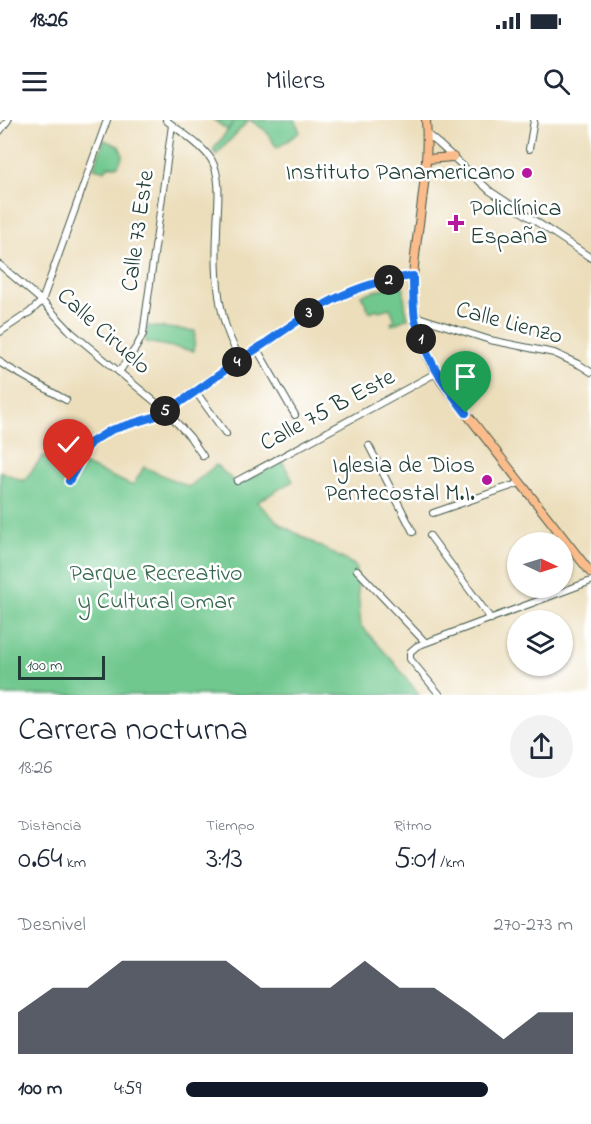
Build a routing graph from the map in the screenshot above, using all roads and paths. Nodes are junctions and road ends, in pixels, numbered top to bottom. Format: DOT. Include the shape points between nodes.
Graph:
graph roads {
  1 [pos="8,120"];
  2 [pos="107,120"];
  3 [pos="166,120"];
  4 [pos="426,120"];
  5 [pos="534,120"];
  6 [pos="172,125"];
  7 [pos="0,131"];
  8 [pos="427,134"];
  9 [pos="529,149"];
  10 [pos="453,157"];
  11 [pos="427,159"];
  12 [pos="591,258"];
  13 [pos="0,265"];
  14 [pos="413,276"];
  15 [pos="42,301"];
  16 [pos="415,315"];
  17 [pos="0,332"];
  18 [pos="257,349"];
  19 [pos="241,359"];
  20 [pos="0,361"];
  21 [pos="119,372"];
  22 [pos="591,372"];
  23 [pos="436,373"];
  24 [pos="196,392"];
  25 [pos="66,400"];
  26 [pos="166,411"];
  27 [pos="295,415"];
  28 [pos="226,434"];
  29 [pos="369,446"];
  30 [pos="203,456"];
  31 [pos="69,481"];
  32 [pos="237,481"];
  33 [pos="520,483"];
  34 [pos="433,513"];
  35 [pos="413,532"];
  36 [pos="430,536"];
  37 [pos="357,570"];
  38 [pos="591,573"];
  39 [pos="591,581"];
  40 [pos="491,619"];
  41 [pos="425,642"];
  42 [pos="440,695"];
  1 -- 7 [label="street"];
  2 -- 15 [label="street"];
  3 -- 6 [label="street"];
  4 -- 8 [label="main road"];
  5 -- 9 [label="street"];
  6 -- 19 [label="street" via="206,152 215,168 220,301 229,338"];
  6 -- 21 [label="street, Calle 73 Este" via="143,334"];
  8 -- 10 [label="street"];
  8 -- 11 [label="main road"];
  10 -- 11 [label="main road"];
  10 -- 12 [label="street" via="490,191"];
  11 -- 14 [label="main road"];
  13 -- 15 [label="street, Calle Ciruelo"];
  14 -- 16 [label="main road"];
  14 -- 18 [label="street" via="381,281 334,298"];
  15 -- 17 [label="street"];
  15 -- 21 [label="street, Calle Ciruelo" via="71,332"];
  16 -- 22 [label="street, Calle Lienzo" via="490,340 554,353"];
  16 -- 23 [label="main road"];
  18 -- 19 [label="street"];
  18 -- 27 [label="street"];
  19 -- 24 [label="street"];
  20 -- 25 [label="street"];
  21 -- 26 [label="street, Calle Ciruelo"];
  23 -- 32 [label="street, Calle 75 B Este"];
  23 -- 33 [label="main road"];
  24 -- 26 [label="street"];
  24 -- 28 [label="street"];
  26 -- 30 [label="street, Calle Ciruelo"];
  26 -- 31 [label="street" via="111,430 90,443"];
  29 -- 35 [label="street"];
  33 -- 34 [label="street"];
  33 -- 38 [label="main road"];
  36 -- 40 [label="street"];
  37 -- 41 [label="street"];
  39 -- 40 [label="street"];
  40 -- 41 [label="street"];
  41 -- 42 [label="street" via="410,652 410,658"];
}
